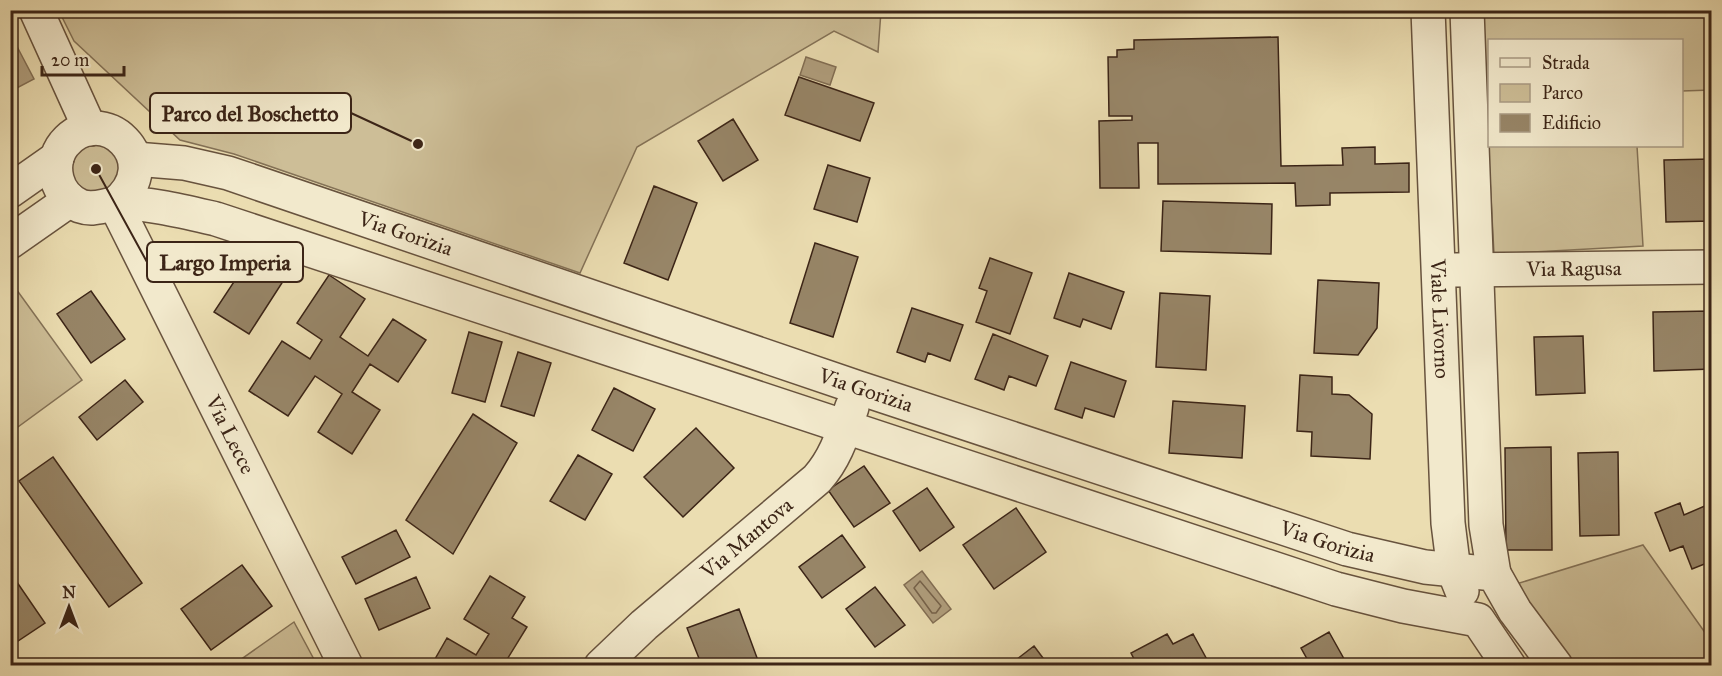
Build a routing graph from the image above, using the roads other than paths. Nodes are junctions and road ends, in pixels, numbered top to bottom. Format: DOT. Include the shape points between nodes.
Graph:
graph roads {
  1 [pos="36,10"];
  2 [pos="1428,10"];
  3 [pos="1467,10"];
  4 [pos="90,129"];
  5 [pos="57,159"];
  6 [pos="135,159"];
  7 [pos="10,191"];
  8 [pos="70,200"];
  9 [pos="116,204"];
  10 [pos="10,242"];
  11 [pos="1712,267"];
  12 [pos="1477,269"];
  13 [pos="1437,270"];
  14 [pos="859,388"];
  15 [pos="845,428"];
  16 [pos="1454,571"];
  17 [pos="1494,574"];
  18 [pos="1478,620"];
  19 [pos="346,666"];
  20 [pos="601,666"];
  21 [pos="1509,666"];
  22 [pos="1556,666"];
  1 -- 4 [label="street"];
  2 -- 13 [label="street, Viale Livorno"];
  3 -- 12 [label="street, Viale Livorno"];
  4 -- 5 [label="street" via="69,139"];
  4 -- 6 [label="street" via="113,132 131,148"];
  5 -- 7 [label="street"];
  5 -- 8 [label="street" via="57,181"];
  6 -- 9 [label="street" via="133,185"];
  6 -- 14 [label="street, Via Gorizia" via="215,169"];
  8 -- 9 [label="street" via="90,208"];
  8 -- 10 [label="street"];
  9 -- 15 [label="street, Via Gorizia" via="216,219"];
  9 -- 19 [label="street, Via Lecce"];
  11 -- 12 [label="street, Via Ragusa"];
  12 -- 13 [label="street, Via Ragusa"];
  12 -- 17 [label="street, Viale Livorno" via="1486,525"];
  13 -- 16 [label="street, Viale Livorno" via="1448,523"];
  14 -- 15 [label="street, Via Mantova"];
  14 -- 16 [label="street, Via Gorizia" via="1347,549"];
  15 -- 18 [label="street, Via Gorizia" via="1336,589"];
  15 -- 20 [label="street, Via Mantova" via="829,465 812,484"];
  16 -- 17 [label="street, Via Gorizia"];
  16 -- 18 [label="street, Viale Livorno"];
  17 -- 22 [label="street" via="1515,611"];
  18 -- 21 [label="street"];
}
